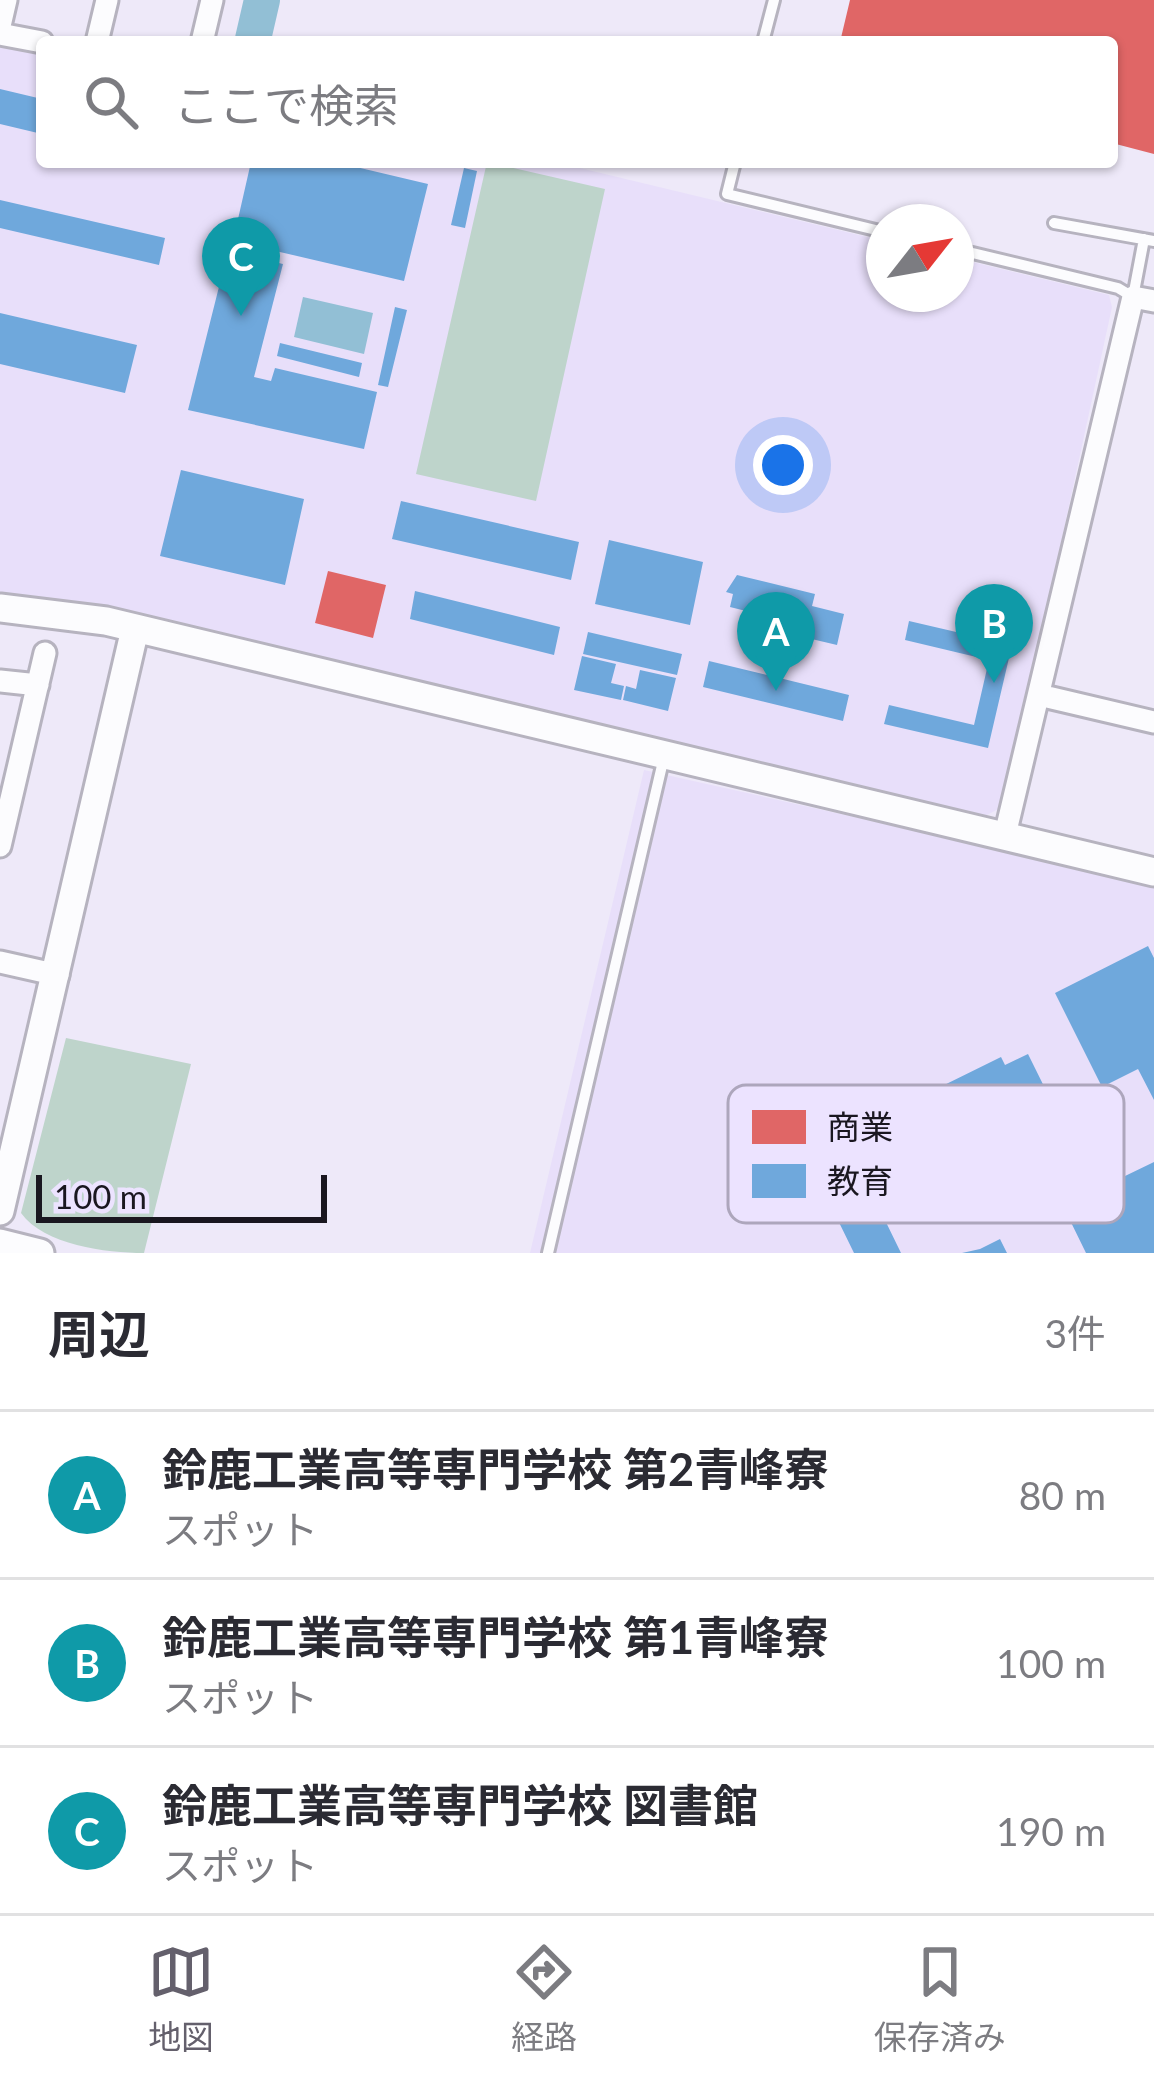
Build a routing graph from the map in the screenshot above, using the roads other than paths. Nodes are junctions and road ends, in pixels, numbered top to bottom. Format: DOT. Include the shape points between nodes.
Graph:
graph roads {
  1 [pos="6,0"];
  2 [pos="106,0"];
  3 [pos="212,0"];
  4 [pos="773,0"];
  5 [pos="0,30"];
  6 [pos="98,36"];
  7 [pos="203,36"];
  8 [pos="765,36"];
  9 [pos="36,40"];
  10 [pos="733,168"];
  11 [pos="1054,223"];
  12 [pos="866,228"];
  13 [pos="1149,240"];
  14 [pos="974,253"];
  15 [pos="1144,299"];
  16 [pos="0,608"];
  17 [pos="135,628"];
  18 [pos="45,653"];
  19 [pos="0,681"];
  20 [pos="38,685"];
  21 [pos="1040,695"];
  22 [pos="1153,718"];
  23 [pos="664,757"];
  24 [pos="1005,835"];
  25 [pos="0,846"];
  26 [pos="1154,872"];
  27 [pos="0,962"];
  28 [pos="58,975"];
  29 [pos="0,1211"];
  30 [pos="0,1244"];
  31 [pos="40,1253"];
  32 [pos="548,1253"];
  1 -- 5 [label="street"];
  2 -- 6 [label="street"];
  3 -- 7 [label="street"];
  4 -- 8 [label="lane"];
  5 -- 9 [label="street"];
  10 -- 12 [label="lane" via="727,194"];
  11 -- 13 [label="lane"];
  13 -- 15 [label="lane"];
  14 -- 15 [label="lane"];
  15 -- 21 [label="street"];
  16 -- 17 [label="street"];
  17 -- 23 [label="street"];
  17 -- 28 [label="street"];
  18 -- 20 [label="street"];
  19 -- 20 [label="street"];
  20 -- 25 [label="street"];
  21 -- 22 [label="street"];
  21 -- 24 [label="street"];
  23 -- 24 [label="street"];
  23 -- 32 [label="lane"];
  24 -- 26 [label="street"];
  27 -- 28 [label="street"];
  28 -- 29 [label="street"];
  30 -- 31 [label="street"];
}
